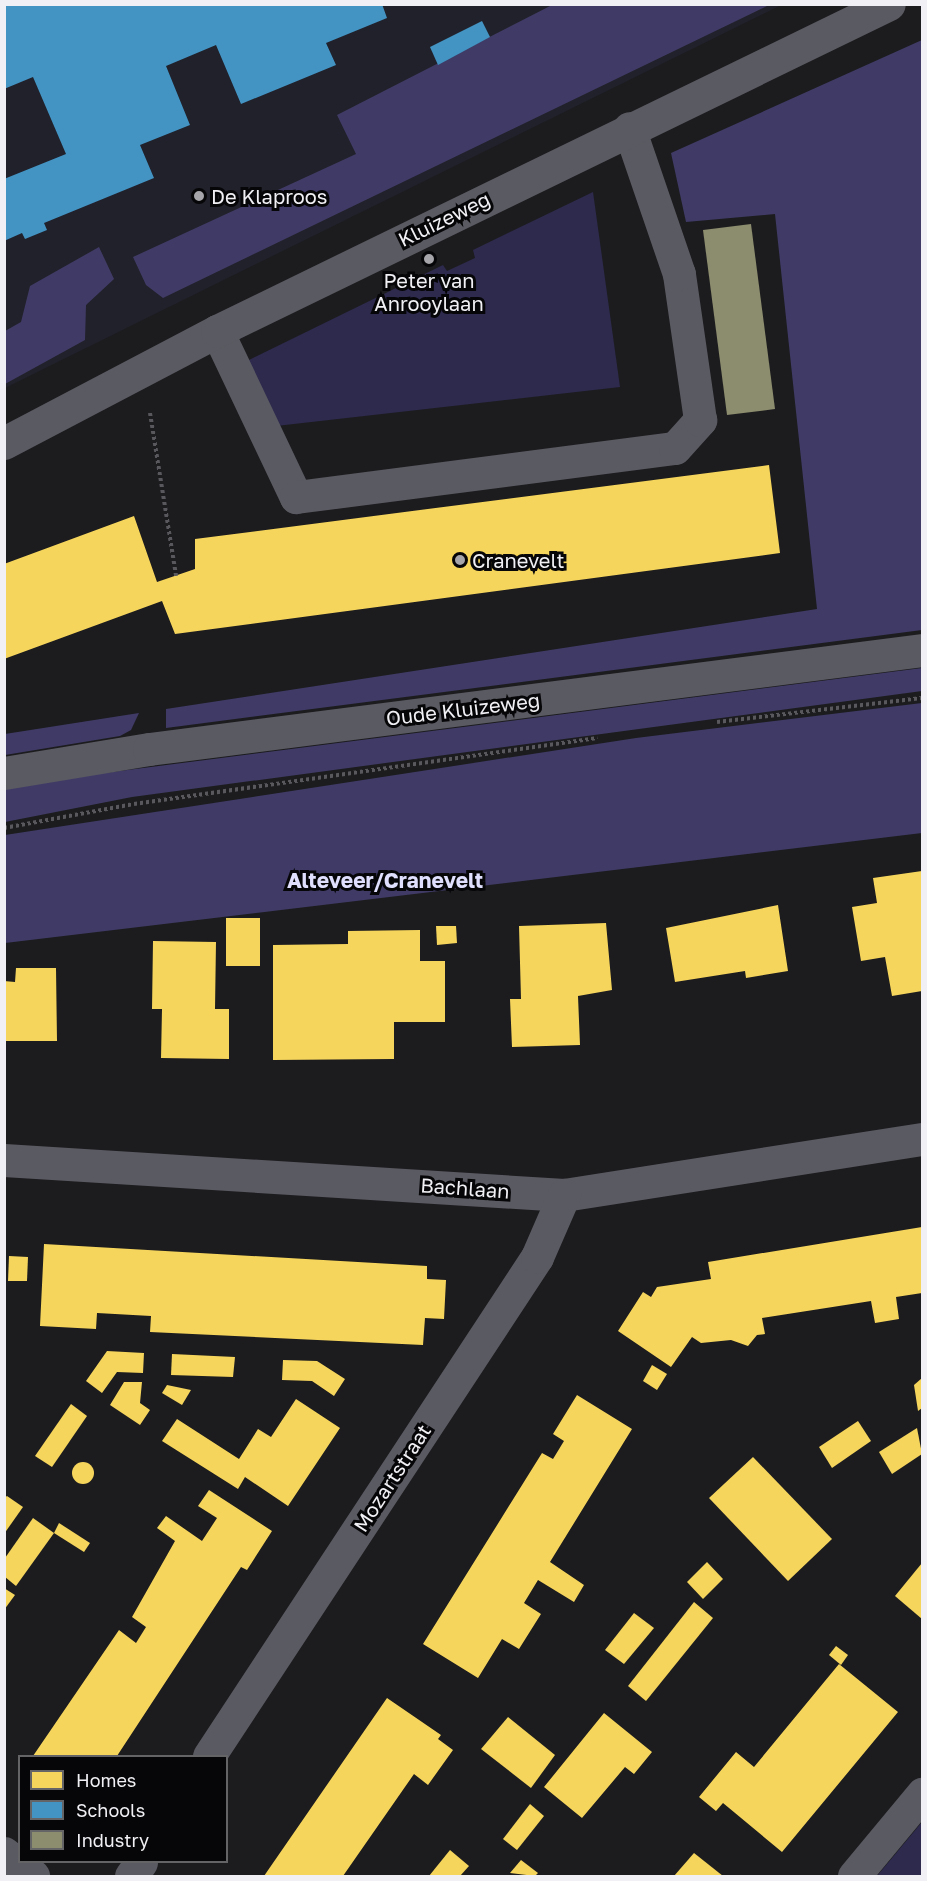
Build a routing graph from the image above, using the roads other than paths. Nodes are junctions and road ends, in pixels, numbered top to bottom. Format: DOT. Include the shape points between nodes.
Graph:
graph roads {
  1 [pos="887,5"];
  2 [pos="629,128"];
  3 [pos="217,331"];
  4 [pos="4,443"];
  5 [pos="922,650"];
  6 [pos="4,773"];
  7 [pos="922,1139"];
  8 [pos="4,1160"];
  9 [pos="564,1195"];
  10 [pos="210,1755"];
  11 [pos="922,1794"];
  12 [pos="4,1853"];
  13 [pos="140,1863"];
  14 [pos="33,1876"];
  15 [pos="131,1876"];
  16 [pos="854,1876"];
  1 -- 2 [label="street, Kluizeweg"];
  2 -- 3 [label="street, Kluizeweg"];
  2 -- 3 [label="street" via="678,274 685,319 699,420 675,448 296,497"];
  3 -- 4 [label="street, Kluizeweg"];
  5 -- 6 [label="street, Oude Kluizeweg" via="149,749"];
  7 -- 9 [label="street, Bachlaan"];
  8 -- 9 [label="street, Bachlaan"];
  9 -- 10 [label="street, Mozartstraat" via="537,1257"];
  11 -- 16 [label="street"];
  12 -- 14 [label="street"];
  13 -- 15 [label="street"];
}
